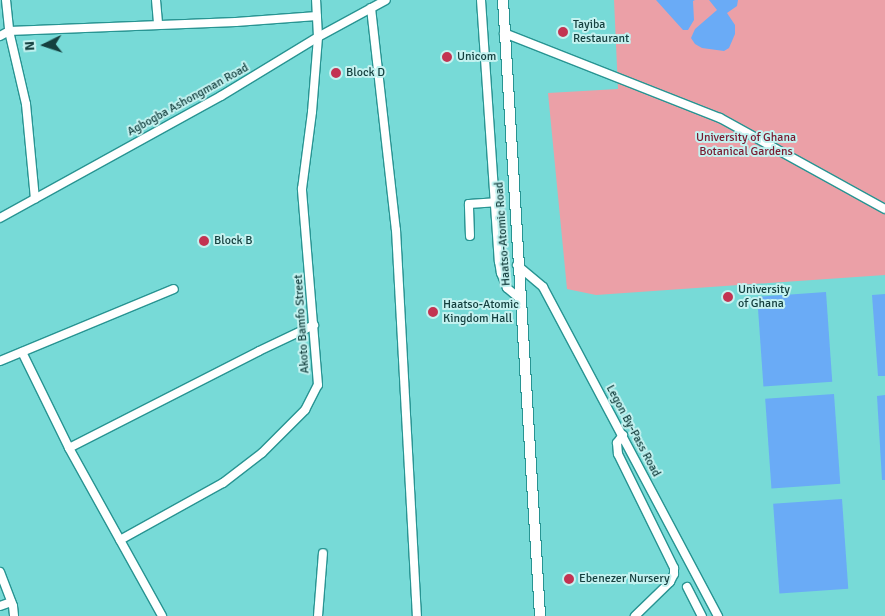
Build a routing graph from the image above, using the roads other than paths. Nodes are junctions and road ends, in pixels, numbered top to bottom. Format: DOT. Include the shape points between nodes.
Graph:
graph roads {
  1 [pos="6,0"];
  2 [pos="156,0"];
  3 [pos="316,0"];
  4 [pos="386,0"];
  5 [pos="481,0"];
  6 [pos="503,0"];
  7 [pos="371,8"];
  8 [pos="317,16"];
  9 [pos="158,25"];
  10 [pos="9,31"];
  11 [pos="504,33"];
  12 [pos="0,36"];
  13 [pos="318,38"];
  14 [pos="35,199"];
  15 [pos="495,202"];
  16 [pos="885,209"];
  17 [pos="0,218"];
  18 [pos="470,236"];
  19 [pos="517,265"];
  20 [pos="174,289"];
  21 [pos="519,298"];
  22 [pos="314,325"];
  23 [pos="22,352"];
  24 [pos="0,361"];
  25 [pos="623,435"];
  26 [pos="69,448"];
  27 [pos="120,540"];
  28 [pos="323,553"];
  29 [pos="0,572"];
  30 [pos="687,587"];
  31 [pos="11,602"];
  32 [pos="0,606"];
  33 [pos="14,616"];
  34 [pos="162,616"];
  35 [pos="318,616"];
  36 [pos="417,616"];
  37 [pos="540,616"];
  38 [pos="635,616"];
  39 [pos="702,616"];
  40 [pos="718,616"];
  1 -- 10 [label="street"];
  2 -- 9 [label="street"];
  3 -- 8 [label="street, Akoto Bamfo Street"];
  4 -- 7 [label="street, Agbogba Ashongman Road"];
  5 -- 15 [label="street"];
  6 -- 11 [label="main road, Haatso-Atomic Road"];
  7 -- 13 [label="street, Agbogba Ashongman Road"];
  7 -- 36 [label="street" via="396,230"];
  8 -- 9 [label="street"];
  8 -- 13 [label="street, Akoto Bamfo Street"];
  9 -- 10 [label="street"];
  10 -- 12 [label="street"];
  10 -- 14 [label="street" via="26,104"];
  11 -- 16 [label="street" via="720,118"];
  11 -- 19 [label="main road, Haatso-Atomic Road"];
  13 -- 14 [label="street, Agbogba Ashongman Road"];
  13 -- 22 [label="street, Akoto Bamfo Street" via="302,189"];
  14 -- 17 [label="street, Agbogba Ashongman Road"];
  15 -- 18 [label="street" via="469,204"];
  15 -- 21 [label="street" via="501,273 508,288"];
  19 -- 21 [label="main road, Haatso-Atomic Road"];
  19 -- 25 [label="street, Legon By-Pass Road" via="543,287"];
  20 -- 23 [label="street"];
  21 -- 37 [label="main road, Haatso-Atomic Road"];
  22 -- 26 [label="street"];
  22 -- 27 [label="street, Akoto Bamfo Street" via="318,385 305,410 262,453 223,483"];
  23 -- 24 [label="street"];
  23 -- 26 [label="street"];
  25 -- 38 [label="street" via="617,443 618,454 674,568 670,582"];
  25 -- 40 [label="street, Legon By-Pass Road"];
  26 -- 27 [label="street"];
  27 -- 34 [label="street"];
  28 -- 35 [label="street"];
  29 -- 31 [label="street"];
  30 -- 39 [label="street"];
  31 -- 32 [label="street"];
  31 -- 33 [label="street"];
}
